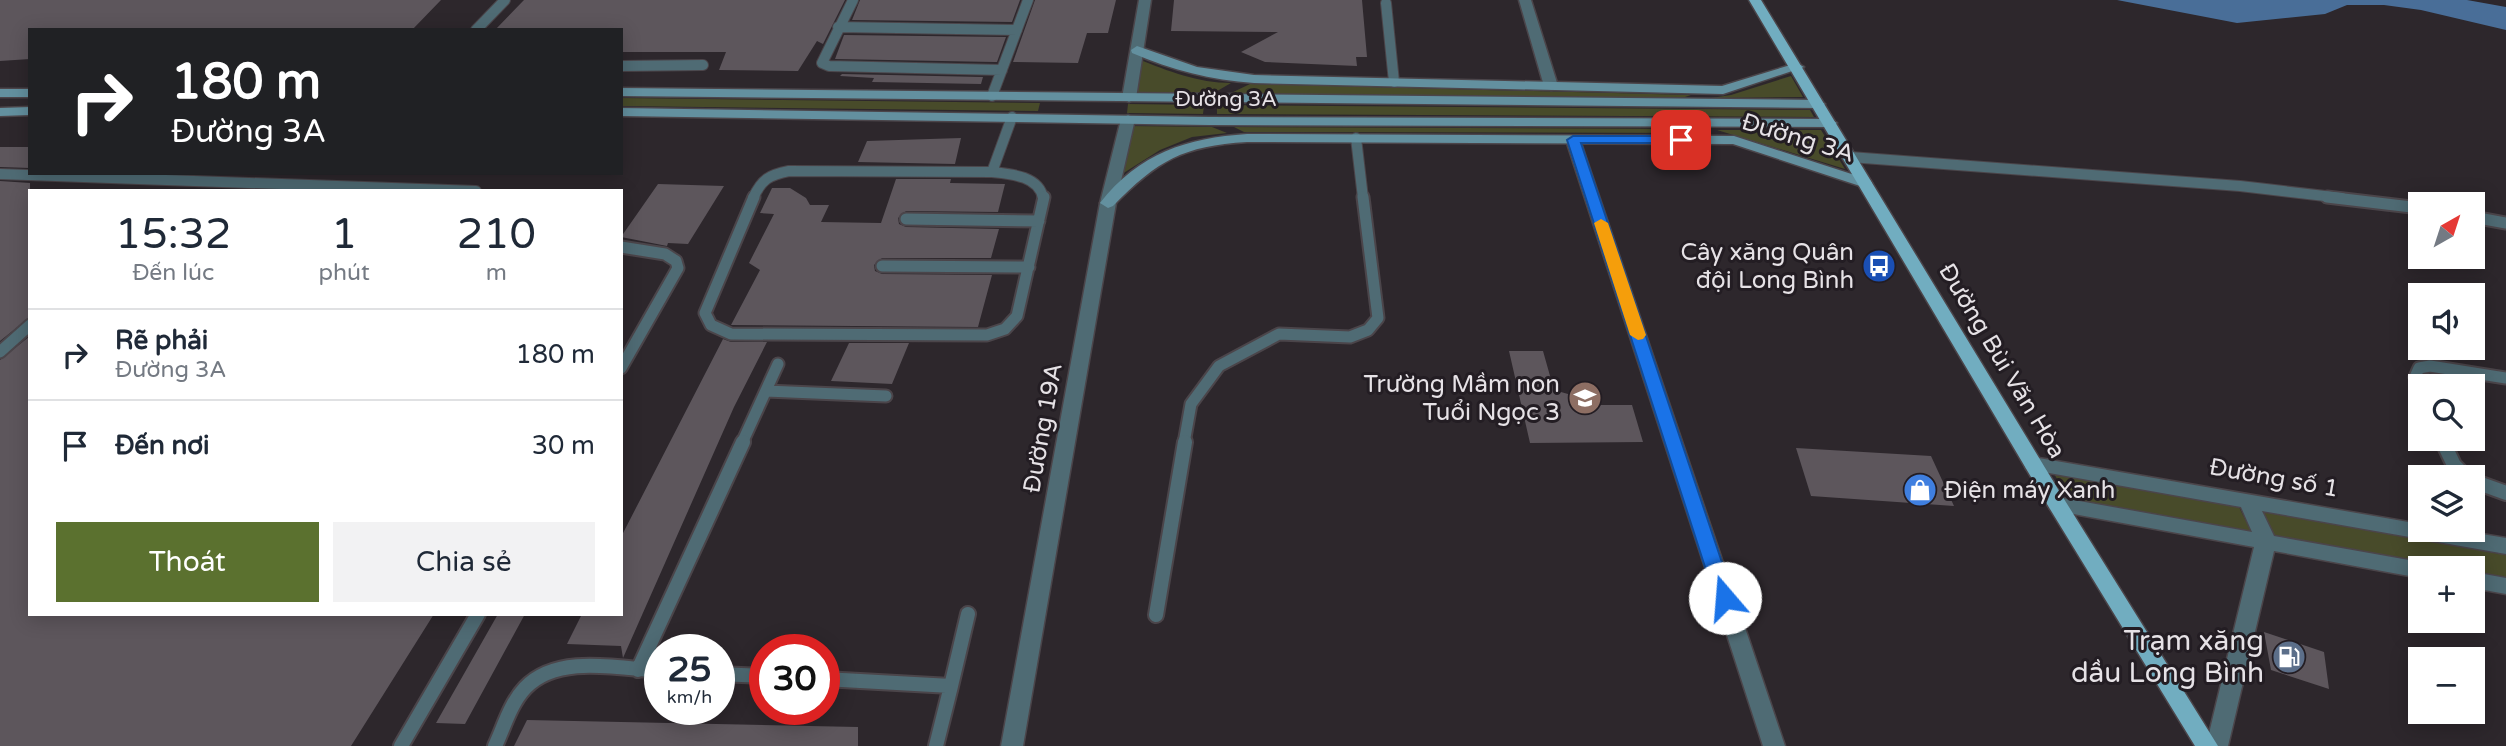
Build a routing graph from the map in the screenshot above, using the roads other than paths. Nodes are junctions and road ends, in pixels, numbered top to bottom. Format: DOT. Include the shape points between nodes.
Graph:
graph roads {
  1 [pos="505,0"];
  2 [pos="853,0"];
  3 [pos="1028,0"];
  4 [pos="1145,0"];
  5 [pos="1525,0"];
  6 [pos="1755,0"];
  7 [pos="1386,3"];
  8 [pos="838,27"];
  9 [pos="477,28"];
  10 [pos="1017,30"];
  11 [pos="1137,50"];
  12 [pos="703,65"];
  13 [pos="623,66"];
  14 [pos="1797,67"];
  15 [pos="1002,70"];
  16 [pos="1254,79"];
  17 [pos="1394,82"];
  18 [pos="1551,86"];
  19 [pos="1723,90"];
  20 [pos="623,92"];
  21 [pos="0,93"];
  22 [pos="28,93"];
  23 [pos="992,96"];
  24 [pos="1129,98"];
  25 [pos="1210,100"];
  26 [pos="1677,104"];
  27 [pos="1818,104"];
  28 [pos="0,111"];
  29 [pos="28,111"];
  30 [pos="623,112"];
  31 [pos="1012,117"];
  32 [pos="1128,120"];
  33 [pos="1209,121"];
  34 [pos="1687,123"];
  35 [pos="1830,123"];
  36 [pos="1247,138"];
  37 [pos="1356,138"];
  38 [pos="1573,140"];
  39 [pos="1734,140"];
  40 [pos="1850,157"];
  41 [pos="992,172"];
  42 [pos="0,174"];
  43 [pos="28,174"];
  44 [pos="66,175"];
  45 [pos="197,177"];
  46 [pos="1865,183"];
  47 [pos="183,189"];
  48 [pos="436,189"];
  49 [pos="1108,203"];
  50 [pos="2408,207"];
  51 [pos="906,219"];
  52 [pos="2485,219"];
  53 [pos="1039,221"];
  54 [pos="2506,223"];
  55 [pos="623,247"];
  56 [pos="882,266"];
  57 [pos="1029,267"];
  58 [pos="28,327"];
  59 [pos="0,352"];
  60 [pos="623,364"];
  61 [pos="778,364"];
  62 [pos="2416,374"];
  63 [pos="2481,374"];
  64 [pos="2485,375"];
  65 [pos="2506,378"];
  66 [pos="766,391"];
  67 [pos="886,396"];
  68 [pos="2033,464"];
  69 [pos="2485,485"];
  70 [pos="2506,493"];
  71 [pos="2247,500"];
  72 [pos="2057,504"];
  73 [pos="2266,541"];
  74 [pos="2506,546"];
  75 [pos="2408,568"];
  76 [pos="2485,582"];
  77 [pos="2506,586"];
  78 [pos="968,614"];
  79 [pos="1156,615"];
  80 [pos="477,616"];
  81 [pos="638,670"];
  82 [pos="644,670"];
  83 [pos="840,680"];
  84 [pos="951,686"];
  85 [pos="401,746"];
  86 [pos="495,746"];
  87 [pos="936,746"];
  88 [pos="1012,746"];
  89 [pos="1773,746"];
  90 [pos="2207,746"];
  91 [pos="2217,746"];
  1 -- 9 [label="lane"];
  2 -- 8 [label="lane"];
  3 -- 10 [label="lane"];
  4 -- 11 [label="street"];
  5 -- 18 [label="street"];
  6 -- 14 [label="main road, Đường Bùi Văn Hòa"];
  7 -- 17 [label="lane"];
  8 -- 10 [label="lane"];
  8 -- 15 [label="lane" via="822,63 830,66"];
  10 -- 15 [label="lane"];
  11 -- 16 [label="street, Đường 3A" via="1217,78"];
  11 -- 24 [label="street"];
  12 -- 13 [label="lane"];
  14 -- 19 [label="street, Đường 3A"];
  14 -- 27 [label="main road, Đường Bùi Văn Hòa"];
  15 -- 23 [label="lane"];
  16 -- 17 [label="street, Đường 3A"];
  16 -- 25 [label="street"];
  17 -- 18 [label="street, Đường 3A"];
  18 -- 19 [label="street, Đường 3A"];
  19 -- 26 [label="street"];
  20 -- 23 [label="street, Đường 3A"];
  21 -- 22 [label="street"];
  23 -- 24 [label="street, Đường 3A"];
  24 -- 25 [label="street, Đường 3A"];
  24 -- 32 [label="street"];
  25 -- 26 [label="street, Đường 3A"];
  25 -- 33 [label="street"];
  26 -- 27 [label="street, Đường 3A"];
  27 -- 35 [label="main road, Đường Bùi Văn Hòa"];
  28 -- 29 [label="street"];
  30 -- 31 [label="street, Đường 3A"];
  31 -- 32 [label="street, Đường 3A"];
  31 -- 41 [label="lane"];
  32 -- 33 [label="street, Đường 3A"];
  32 -- 49 [label="street, Đường 19A"];
  33 -- 34 [label="street, Đường 3A"];
  33 -- 36 [label="street"];
  34 -- 35 [label="street, Đường 3A"];
  34 -- 39 [label="street"];
  35 -- 40 [label="main road, Đường Bùi Văn Hòa"];
  36 -- 37 [label="street, Đường 3A"];
  36 -- 49 [label="street, Đường 3A" via="1196,143 1165,156"];
  37 -- 38 [label="street, Đường 3A"];
  37 -- 79 [label="lane" via="1378,318 1368,330 1350,337 1279,334 1219,366 1191,404"];
  38 -- 39 [label="street, Đường 3A"];
  38 -- 89 [label="street"];
  39 -- 46 [label="street, Đường 3A"];
  40 -- 46 [label="main road, Đường Bùi Văn Hòa"];
  40 -- 50 [label="lane" via="2240,186"];
  41 -- 53 [label="lane" via="1024,176 1039,185 1044,196"];
  41 -- 57 [label="lane" via="789,171 770,175 760,183 705,313 711,325 731,334 987,335 1005,329 1017,316"];
  42 -- 43 [label="lane"];
  44 -- 45 [label="lane"];
  45 -- 47 [label="lane"];
  45 -- 48 [label="lane"];
  46 -- 68 [label="main road, Đường Bùi Văn Hòa"];
  49 -- 88 [label="street, Đường 19A"];
  51 -- 53 [label="lane"];
  52 -- 54 [label="lane"];
  53 -- 57 [label="lane"];
  55 -- 60 [label="lane" via="665,254 678,268"];
  56 -- 57 [label="lane"];
  58 -- 59 [label="lane"];
  61 -- 66 [label="lane"];
  62 -- 63 [label="lane" via="2419,368 2431,366"];
  64 -- 65 [label="lane"];
  66 -- 67 [label="lane"];
  66 -- 81 [label="lane"];
  68 -- 71 [label="street, Đường số 1"];
  68 -- 72 [label="main road, Đường Bùi Văn Hòa"];
  69 -- 70 [label="lane"];
  71 -- 73 [label="street"];
  71 -- 74 [label="street, Đường số 1"];
  72 -- 73 [label="street"];
  72 -- 90 [label="main road, Đường Bùi Văn Hòa"];
  73 -- 75 [label="street"];
  73 -- 91 [label="street"];
  76 -- 77 [label="street"];
  78 -- 84 [label="lane"];
  80 -- 85 [label="lane"];
  81 -- 82 [label="lane"];
  81 -- 86 [label="lane" via="566,666 540,676 525,688"];
  83 -- 84 [label="lane"];
  84 -- 87 [label="lane"];
}
